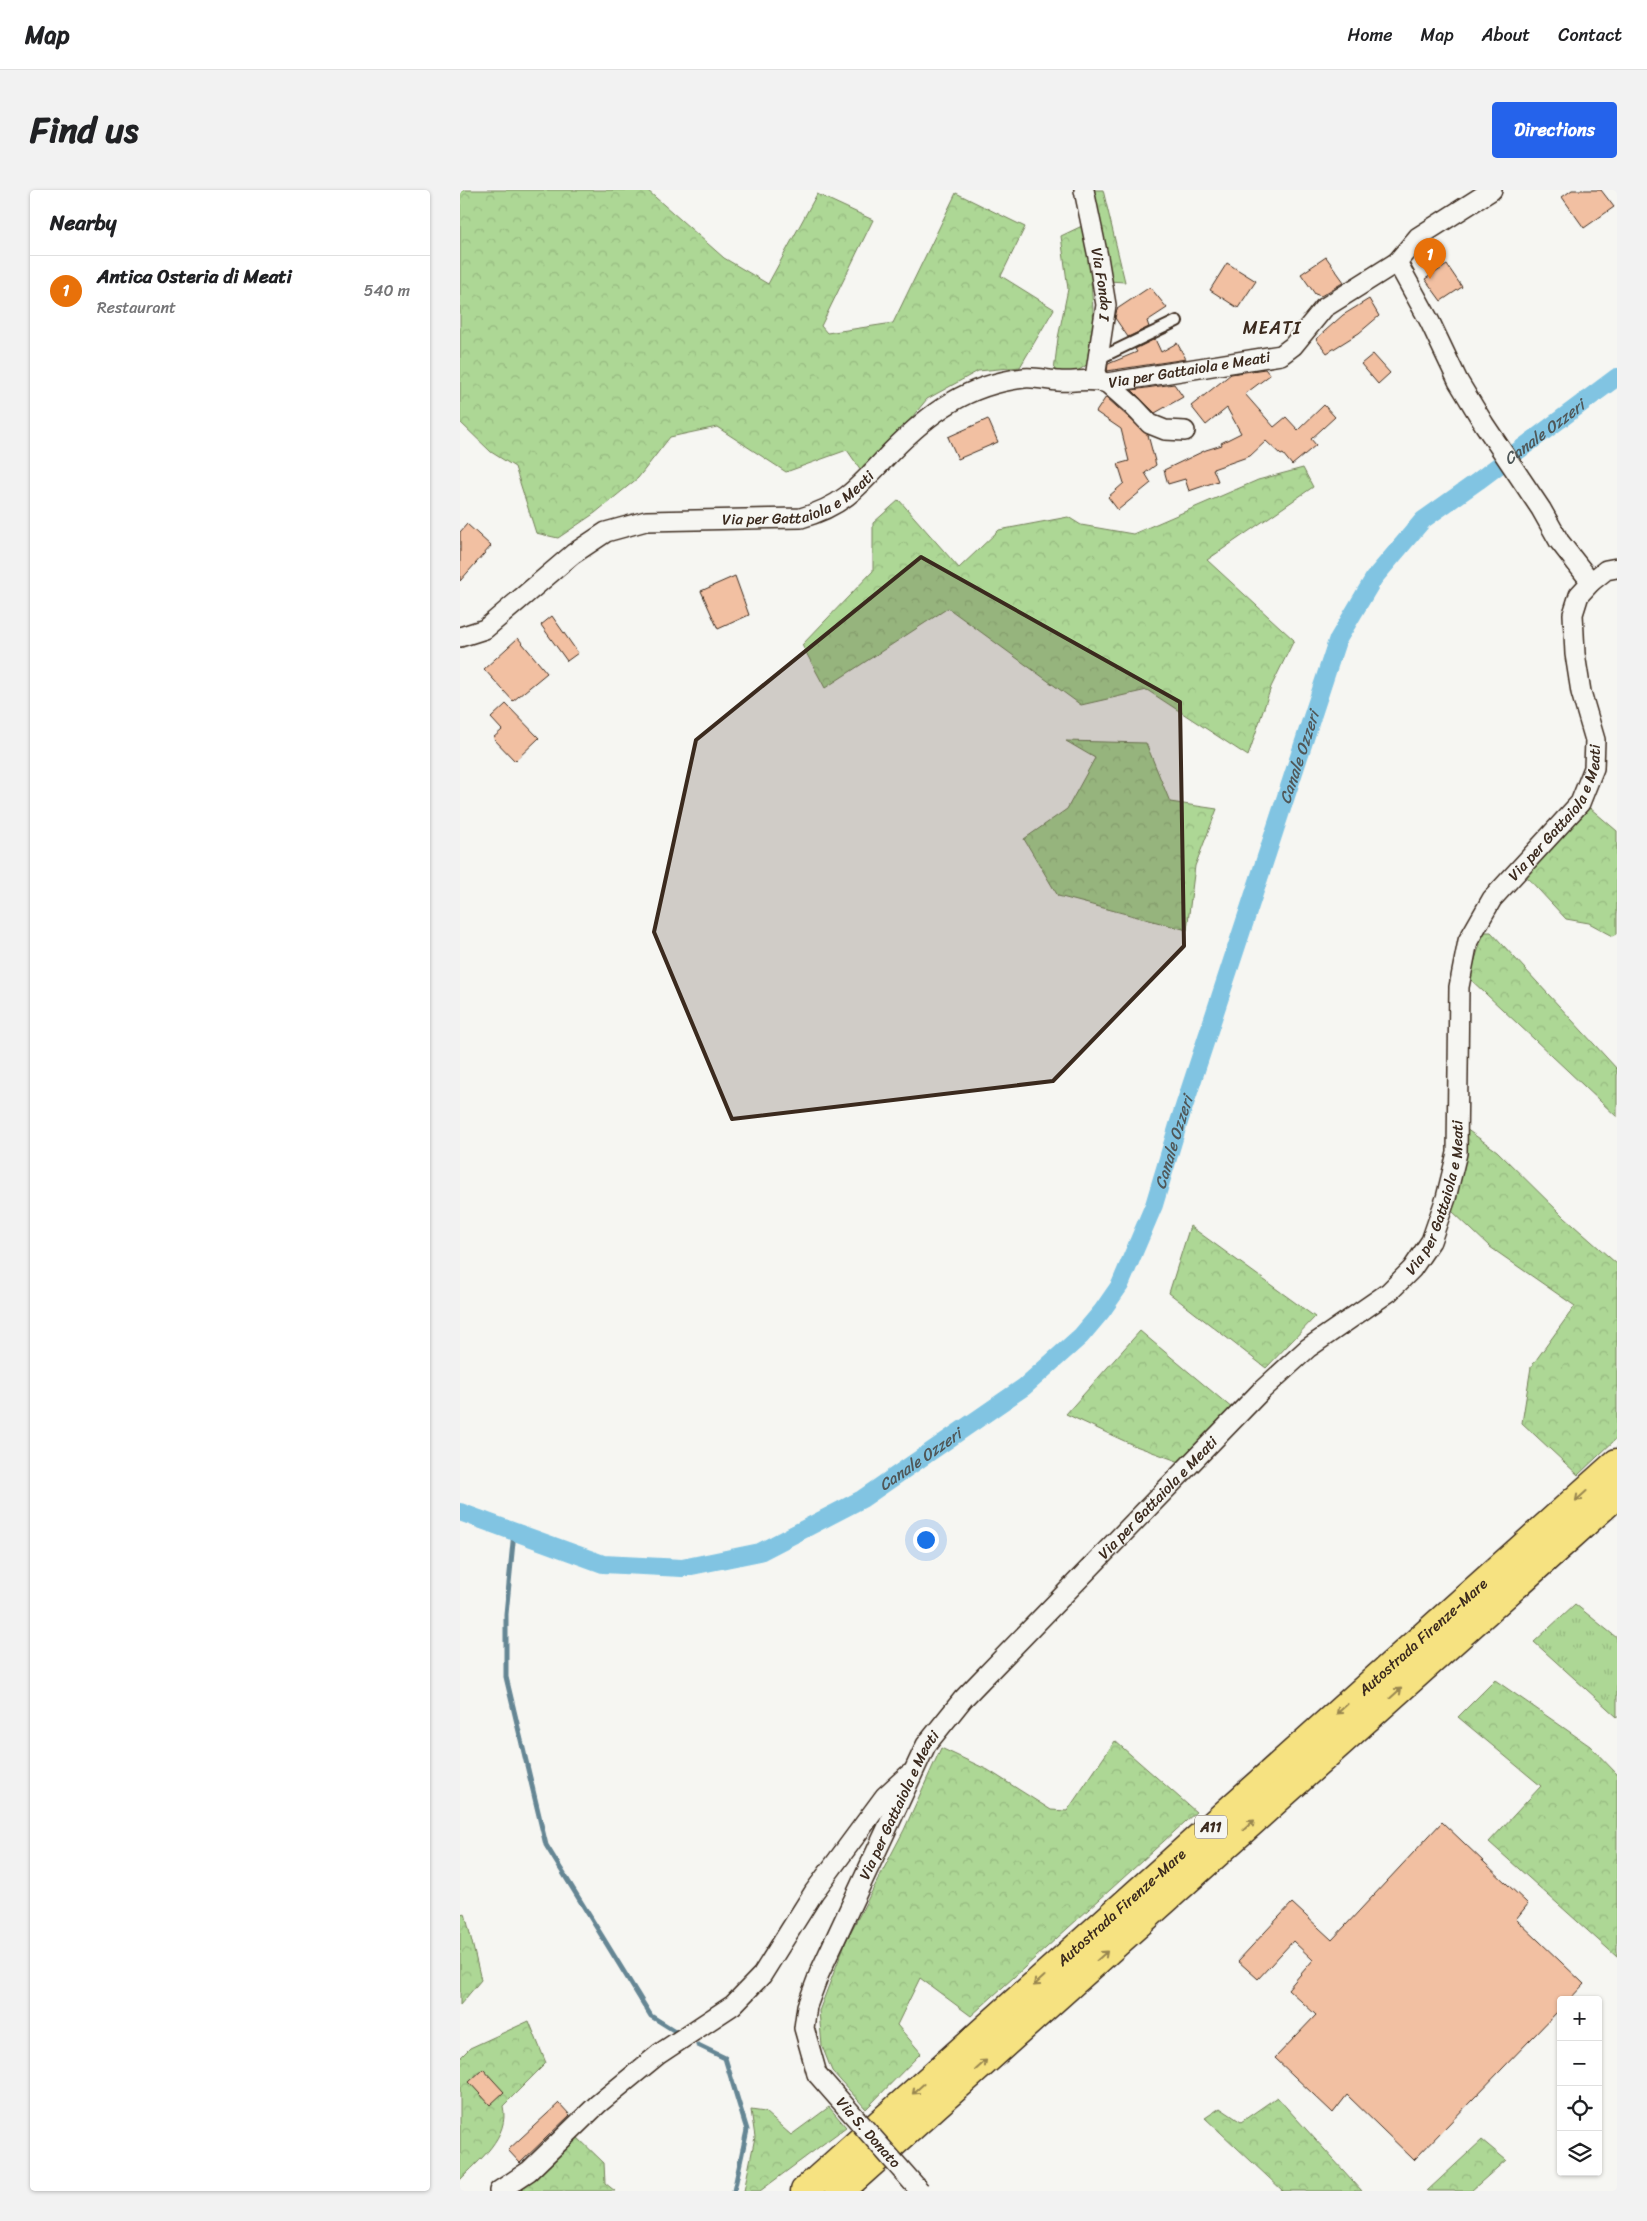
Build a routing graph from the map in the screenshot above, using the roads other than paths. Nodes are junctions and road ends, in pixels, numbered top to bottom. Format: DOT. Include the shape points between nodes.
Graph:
graph roads {
  1 [pos="1084,190"];
  2 [pos="1492,190"];
  3 [pos="1398,262"];
  4 [pos="1177,321"];
  5 [pos="1098,358"];
  6 [pos="1101,381"];
  7 [pos="1185,431"];
  8 [pos="1617,568"];
  9 [pos="1591,582"];
  10 [pos="460,637"];
  11 [pos="1617,1463"];
  12 [pos="1617,1494"];
  13 [pos="915,1770"];
  14 [pos="817,2074"];
  15 [pos="499,2191"];
  16 [pos="804,2191"];
  17 [pos="840,2191"];
  18 [pos="920,2191"];
  1 -- 5 [label="street, Via Fonda I" via="1106,305"];
  2 -- 3 [label="street, Via per Gattaiola e Meati" via="1418,237"];
  3 -- 6 [label="street, Via per Gattaiola e Meati" via="1324,308 1293,346 1281,355"];
  3 -- 9 [label="street" via="1458,381 1559,541"];
  4 -- 5 [label="lane"];
  5 -- 6 [label="street, Via Fonda I"];
  6 -- 7 [label="street" via="1150,424 1165,430"];
  6 -- 10 [label="street, Via per Gattaiola e Meati" via="1026,378 977,388 928,416 854,492 825,511 801,518 646,521 606,532 573,554 485,629"];
  8 -- 9 [label="street" via="1606,570"];
  9 -- 13 [label="street, Via per Gattaiola e Meati" via="1580,595 1573,614 1578,673 1595,740 1594,768 1580,803 1492,899 1468,941 1459,986 1457,1153 1431,1241 1389,1292 1308,1348 1261,1391 963,1699 926,1745"];
  11 -- 16 [label="highway, Autostrada Firenze-Mare / A11, one-way"];
  17 -- 12 [label="highway, Autostrada Firenze-Mare / A11, one-way"];
  13 -- 14 [label="street, Via per Gattaiola e Meati" via="819,1974 808,2006 804,2028"];
  13 -- 15 [label="street" via="886,1796 814,1892 762,1975 733,2005 660,2054 598,2104 528,2171"];
  14 -- 18 [label="street, Via S. Donato, bridge"];
}
